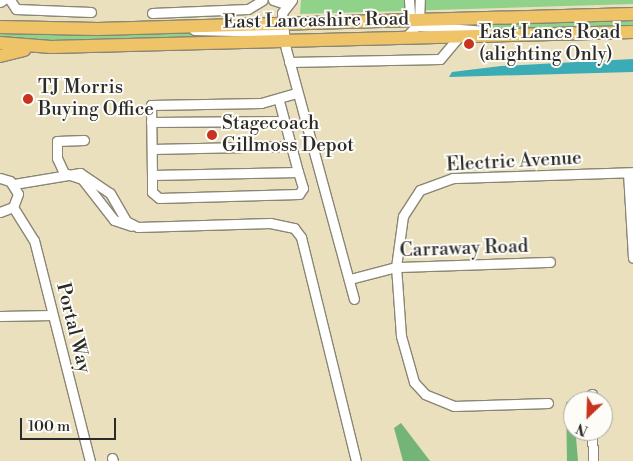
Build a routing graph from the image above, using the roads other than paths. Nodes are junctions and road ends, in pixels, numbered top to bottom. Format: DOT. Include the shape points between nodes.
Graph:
graph roads {
  1 [pos="3,0"];
  2 [pos="10,0"];
  3 [pos="263,0"];
  4 [pos="273,0"];
  5 [pos="408,0"];
  6 [pos="420,0"];
  7 [pos="0,2"];
  8 [pos="289,2"];
  9 [pos="90,12"];
  10 [pos="152,13"];
  11 [pos="633,14"];
  12 [pos="416,21"];
  13 [pos="282,24"];
  14 [pos="3,25"];
  15 [pos="176,26"];
  16 [pos="633,32"];
  17 [pos="521,35"];
  18 [pos="459,36"];
  19 [pos="405,38"];
  20 [pos="284,41"];
  21 [pos="0,42"];
  22 [pos="51,47"];
  23 [pos="0,56"];
  24 [pos="289,62"];
  25 [pos="297,94"];
  26 [pos="279,101"];
  27 [pos="284,120"];
  28 [pos="151,122"];
  29 [pos="84,140"];
  30 [pos="291,146"];
  31 [pos="152,149"];
  32 [pos="298,172"];
  33 [pos="64,173"];
  34 [pos="631,173"];
  35 [pos="152,175"];
  36 [pos="0,178"];
  37 [pos="14,184"];
  38 [pos="13,207"];
  39 [pos="0,212"];
  40 [pos="633,258"];
  41 [pos="550,262"];
  42 [pos="396,267"];
  43 [pos="350,279"];
  44 [pos="354,298"];
  45 [pos="52,315"];
  46 [pos="0,316"];
  47 [pos="548,403"];
  48 [pos="592,441"];
  49 [pos="90,461"];
  50 [pos="356,461"];
  51 [pos="593,461"];
  1 -- 7 [label="street"];
  2 -- 9 [label="street" via="16,9"];
  3 -- 10 [label="street" via="248,9"];
  4 -- 8 [label="street"];
  5 -- 12 [label="street"];
  6 -- 12 [label="street"];
  8 -- 13 [label="street"];
  11 -- 12 [label="highway, East Lancashire Road"];
  12 -- 13 [label="highway, East Lancashire Road"];
  12 -- 17 [label="street"];
  12 -- 19 [label="street"];
  13 -- 15 [label="highway, East Lancashire Road"];
  13 -- 20 [label="street"];
  14 -- 15 [label="highway, East Lancashire Road"];
  15 -- 20 [label="street" via="204,32 275,32"];
  16 -- 17 [label="highway, East Lancashire Road"];
  17 -- 18 [label="highway, East Lancashire Road"];
  18 -- 19 [label="highway, East Lancashire Road"];
  18 -- 24 [label="street" via="440,59"];
  19 -- 20 [label="highway, East Lancashire Road"];
  20 -- 22 [label="highway, East Lancashire Road"];
  20 -- 24 [label="street"];
  21 -- 22 [label="highway, East Lancashire Road"];
  22 -- 23 [label="highway"];
  24 -- 25 [label="street"];
  25 -- 26 [label="street"];
  25 -- 43 [label="street"];
  26 -- 27 [label="street"];
  26 -- 28 [label="street" via="151,105"];
  27 -- 28 [label="street"];
  27 -- 30 [label="street"];
  28 -- 31 [label="street"];
  29 -- 33 [label="street" via="57,140 56,158"];
  30 -- 31 [label="street"];
  30 -- 32 [label="street"];
  31 -- 35 [label="street"];
  32 -- 35 [label="street"];
  32 -- 35 [label="street" via="303,188 299,194 159,198 152,192"];
  33 -- 37 [label="street"];
  33 -- 50 [label="street" via="94,178 110,193 126,221 138,227 277,224 294,228 301,237"];
  34 -- 40 [label="street"];
  34 -- 42 [label="street, Electric Avenue" via="438,182 420,190 404,216"];
  36 -- 37 [label="street"];
  37 -- 38 [label="street" via="18,194"];
  38 -- 39 [label="street"];
  38 -- 45 [label="street, Portal Way" via="34,240"];
  41 -- 42 [label="street, Carraway Road"];
  42 -- 43 [label="street, Carraway Road"];
  42 -- 47 [label="street, Electric Avenue" via="408,366 425,394 454,406"];
  43 -- 44 [label="street"];
  45 -- 46 [label="street"];
  45 -- 49 [label="street, Portal Way"];
  48 -- 51 [label="street"];
}
